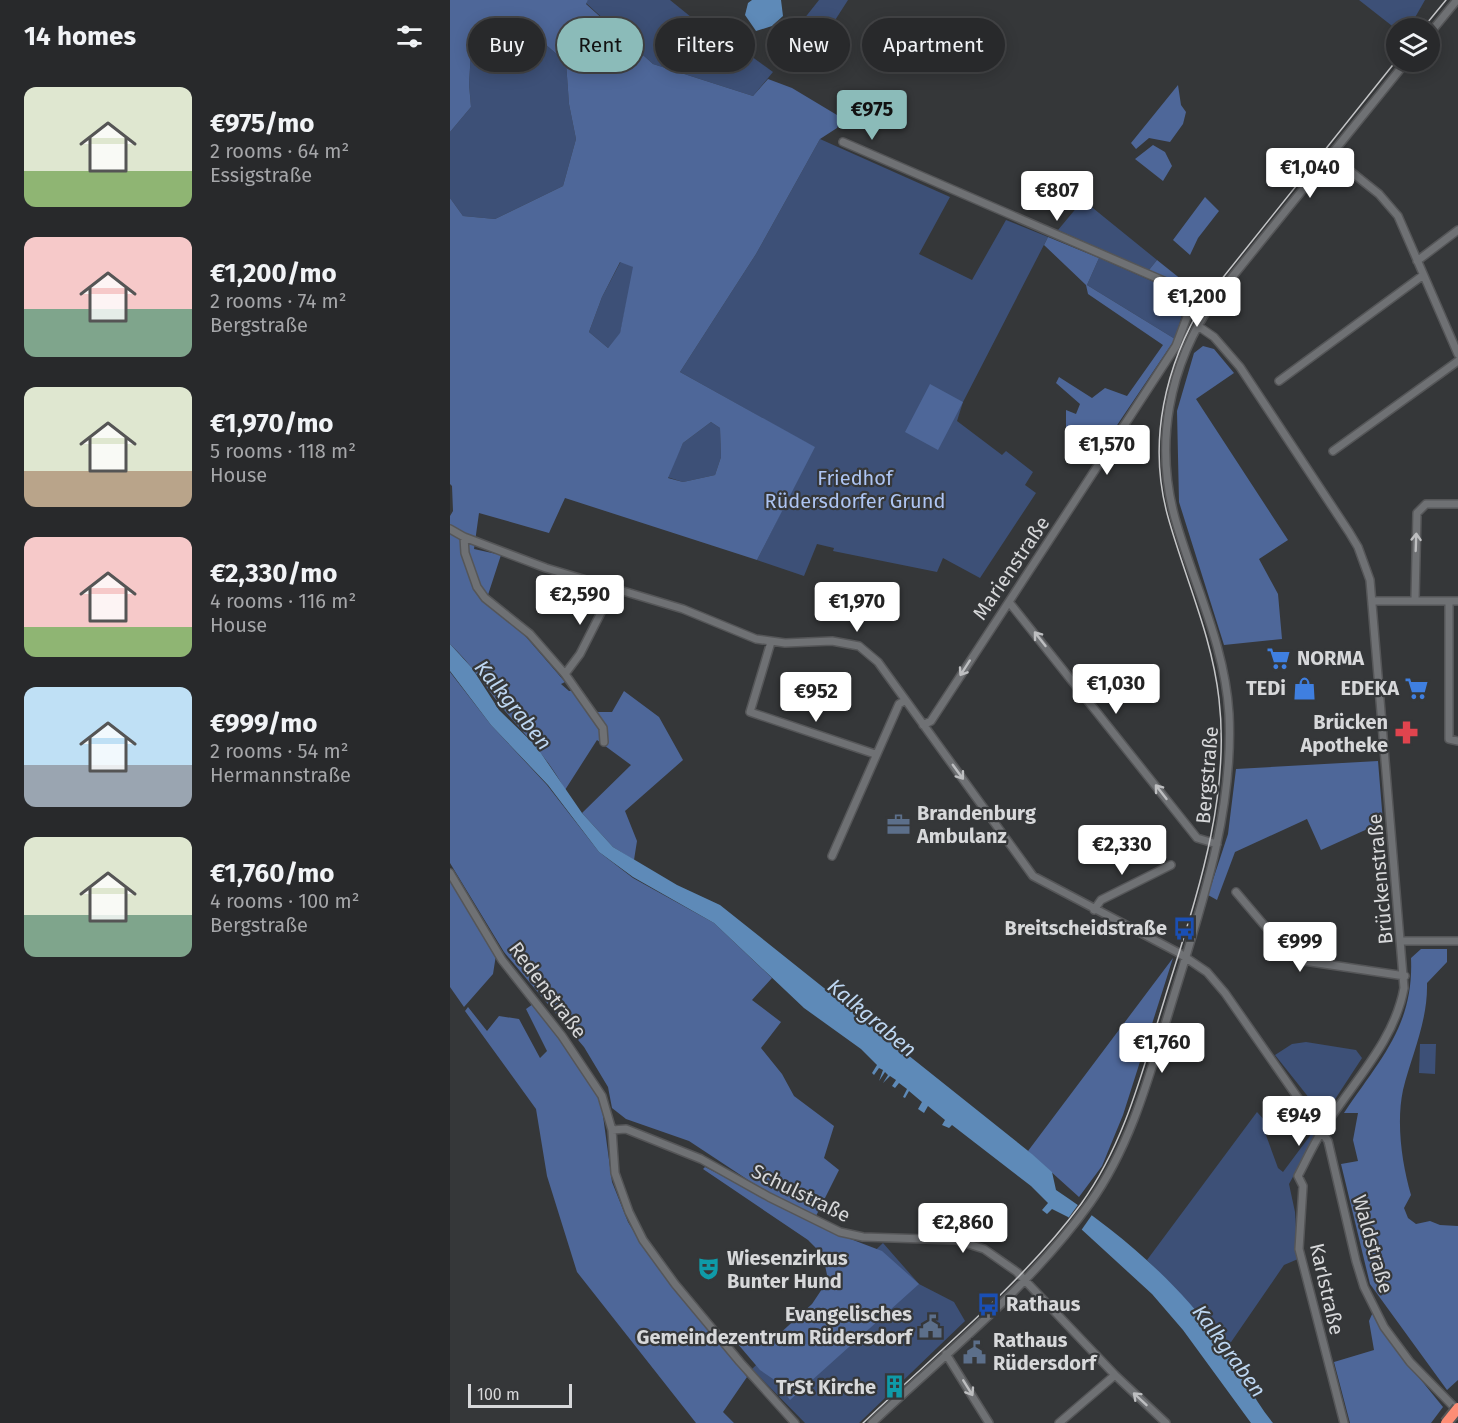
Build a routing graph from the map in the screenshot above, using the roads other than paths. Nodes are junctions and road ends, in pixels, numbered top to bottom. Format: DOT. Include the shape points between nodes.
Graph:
graph roads {
  1 [pos="1457,0"];
  2 [pos="1440,21"];
  3 [pos="1398,72"];
  4 [pos="843,142"];
  5 [pos="1330,155"];
  6 [pos="1458,230"];
  7 [pos="1417,261"];
  8 [pos="1422,276"];
  9 [pos="1193,301"];
  10 [pos="1206,311"];
  11 [pos="1198,326"];
  12 [pos="1458,354"];
  13 [pos="1458,361"];
  14 [pos="1279,381"];
  15 [pos="1333,452"];
  16 [pos="1458,504"];
  17 [pos="450,529"];
  18 [pos="464,537"];
  19 [pos="613,589"];
  20 [pos="1415,600"];
  21 [pos="1449,601"];
  22 [pos="1458,601"];
  23 [pos="1009,602"];
  24 [pos="1372,602"];
  25 [pos="771,642"];
  26 [pos="566,674"];
  27 [pos="904,700"];
  28 [pos="924,725"];
  29 [pos="1458,741"];
  30 [pos="604,742"];
  31 [pos="875,754"];
  32 [pos="1218,844"];
  33 [pos="832,856"];
  34 [pos="1171,865"];
  35 [pos="450,873"];
  36 [pos="1236,892"];
  37 [pos="1094,910"];
  38 [pos="1402,941"];
  39 [pos="1458,941"];
  40 [pos="1185,958"];
  41 [pos="1405,976"];
  42 [pos="612,1130"];
  43 [pos="1322,1130"];
  44 [pos="1024,1279"];
  45 [pos="946,1354"];
  46 [pos="1115,1376"];
  47 [pos="1458,1410"];
  48 [pos="795,1423"];
  49 [pos="872,1423"];
  50 [pos="990,1423"];
  51 [pos="1059,1423"];
  52 [pos="1166,1423"];
  53 [pos="1344,1423"];
  54 [pos="1446,1423"];
  1 -- 2 [label="street"];
  3 -- 5 [label="street"];
  4 -- 9 [label="street" via="1173,285"];
  5 -- 7 [label="street" via="1378,194 1398,216"];
  5 -- 10 [label="street"];
  6 -- 7 [label="street"];
  7 -- 8 [label="street"];
  8 -- 12 [label="street"];
  8 -- 14 [label="street"];
  9 -- 10 [label="street"];
  9 -- 23 [label="street, Marienstraße" via="1176,346"];
  10 -- 11 [label="street"];
  11 -- 24 [label="street, Brückenstraße" via="1236,361 1349,532 1367,569"];
  11 -- 32 [label="street, Bergstraße" via="1172,389 1165,462 1172,507 1212,624 1227,697 1229,746"];
  13 -- 15 [label="street"];
  20 -- 16 [label="street, one-way" via="1417,513 1426,504"];
  17 -- 18 [label="street, Waldstraße"];
  18 -- 19 [label="street, Waldstraße"];
  18 -- 26 [label="street" via="465,553 485,598 530,634"];
  19 -- 25 [label="street, Waldstraße" via="683,609"];
  19 -- 26 [label="street"];
  20 -- 21 [label="street"];
  20 -- 24 [label="street"];
  21 -- 22 [label="street"];
  21 -- 29 [label="street" via="1449,739"];
  23 -- 28 [label="street, Marienstraße, one-way" via="931,721"];
  32 -- 23 [label="street, one-way" via="1197,838"];
  24 -- 38 [label="street, Brückenstraße"];
  25 -- 27 [label="street, Waldstraße" via="832,641 859,646 878,662"];
  25 -- 31 [label="street" via="750,712"];
  26 -- 30 [label="street" via="603,728"];
  27 -- 28 [label="street, Waldstraße"];
  27 -- 31 [label="street"];
  28 -- 37 [label="street, Waldstraße, one-way" via="1033,876"];
  31 -- 33 [label="street"];
  32 -- 40 [label="street, Bergstraße"];
  34 -- 37 [label="street" via="1101,900"];
  35 -- 42 [label="street, Redenstraße" via="502,960 592,1077"];
  36 -- 41 [label="street" via="1287,952 1304,961"];
  37 -- 40 [label="street, Waldstraße"];
  38 -- 39 [label="street"];
  38 -- 41 [label="street, Brückenstraße"];
  40 -- 43 [label="street, Waldstraße" via="1220,985"];
  40 -- 44 [label="street, Bergstraße" via="1125,1143 1073,1226"];
  41 -- 43 [label="street, Brückenstraße" via="1399,1010 1390,1030"];
  42 -- 44 [label="street, Schulstraße" via="626,1129 701,1160 840,1232 863,1238 969,1243 1005,1261"];
  42 -- 48 [label="street, Redenstraße" via="615,1173 643,1240 675,1284"];
  43 -- 47 [label="street, Waldstraße" via="1356,1261 1373,1306 1396,1346"];
  43 -- 53 [label="street, Karlstraße" via="1298,1176 1302,1186 1299,1244"];
  44 -- 45 [label="street, Bergstraße"];
  44 -- 46 [label="street, Schulstraße"];
  45 -- 49 [label="street, Bergstraße"];
  45 -- 50 [label="street, one-way"];
  46 -- 51 [label="street"];
  52 -- 46 [label="street, Schulstraße, one-way"];
  47 -- 54 [label="highway, bridge"];
}
